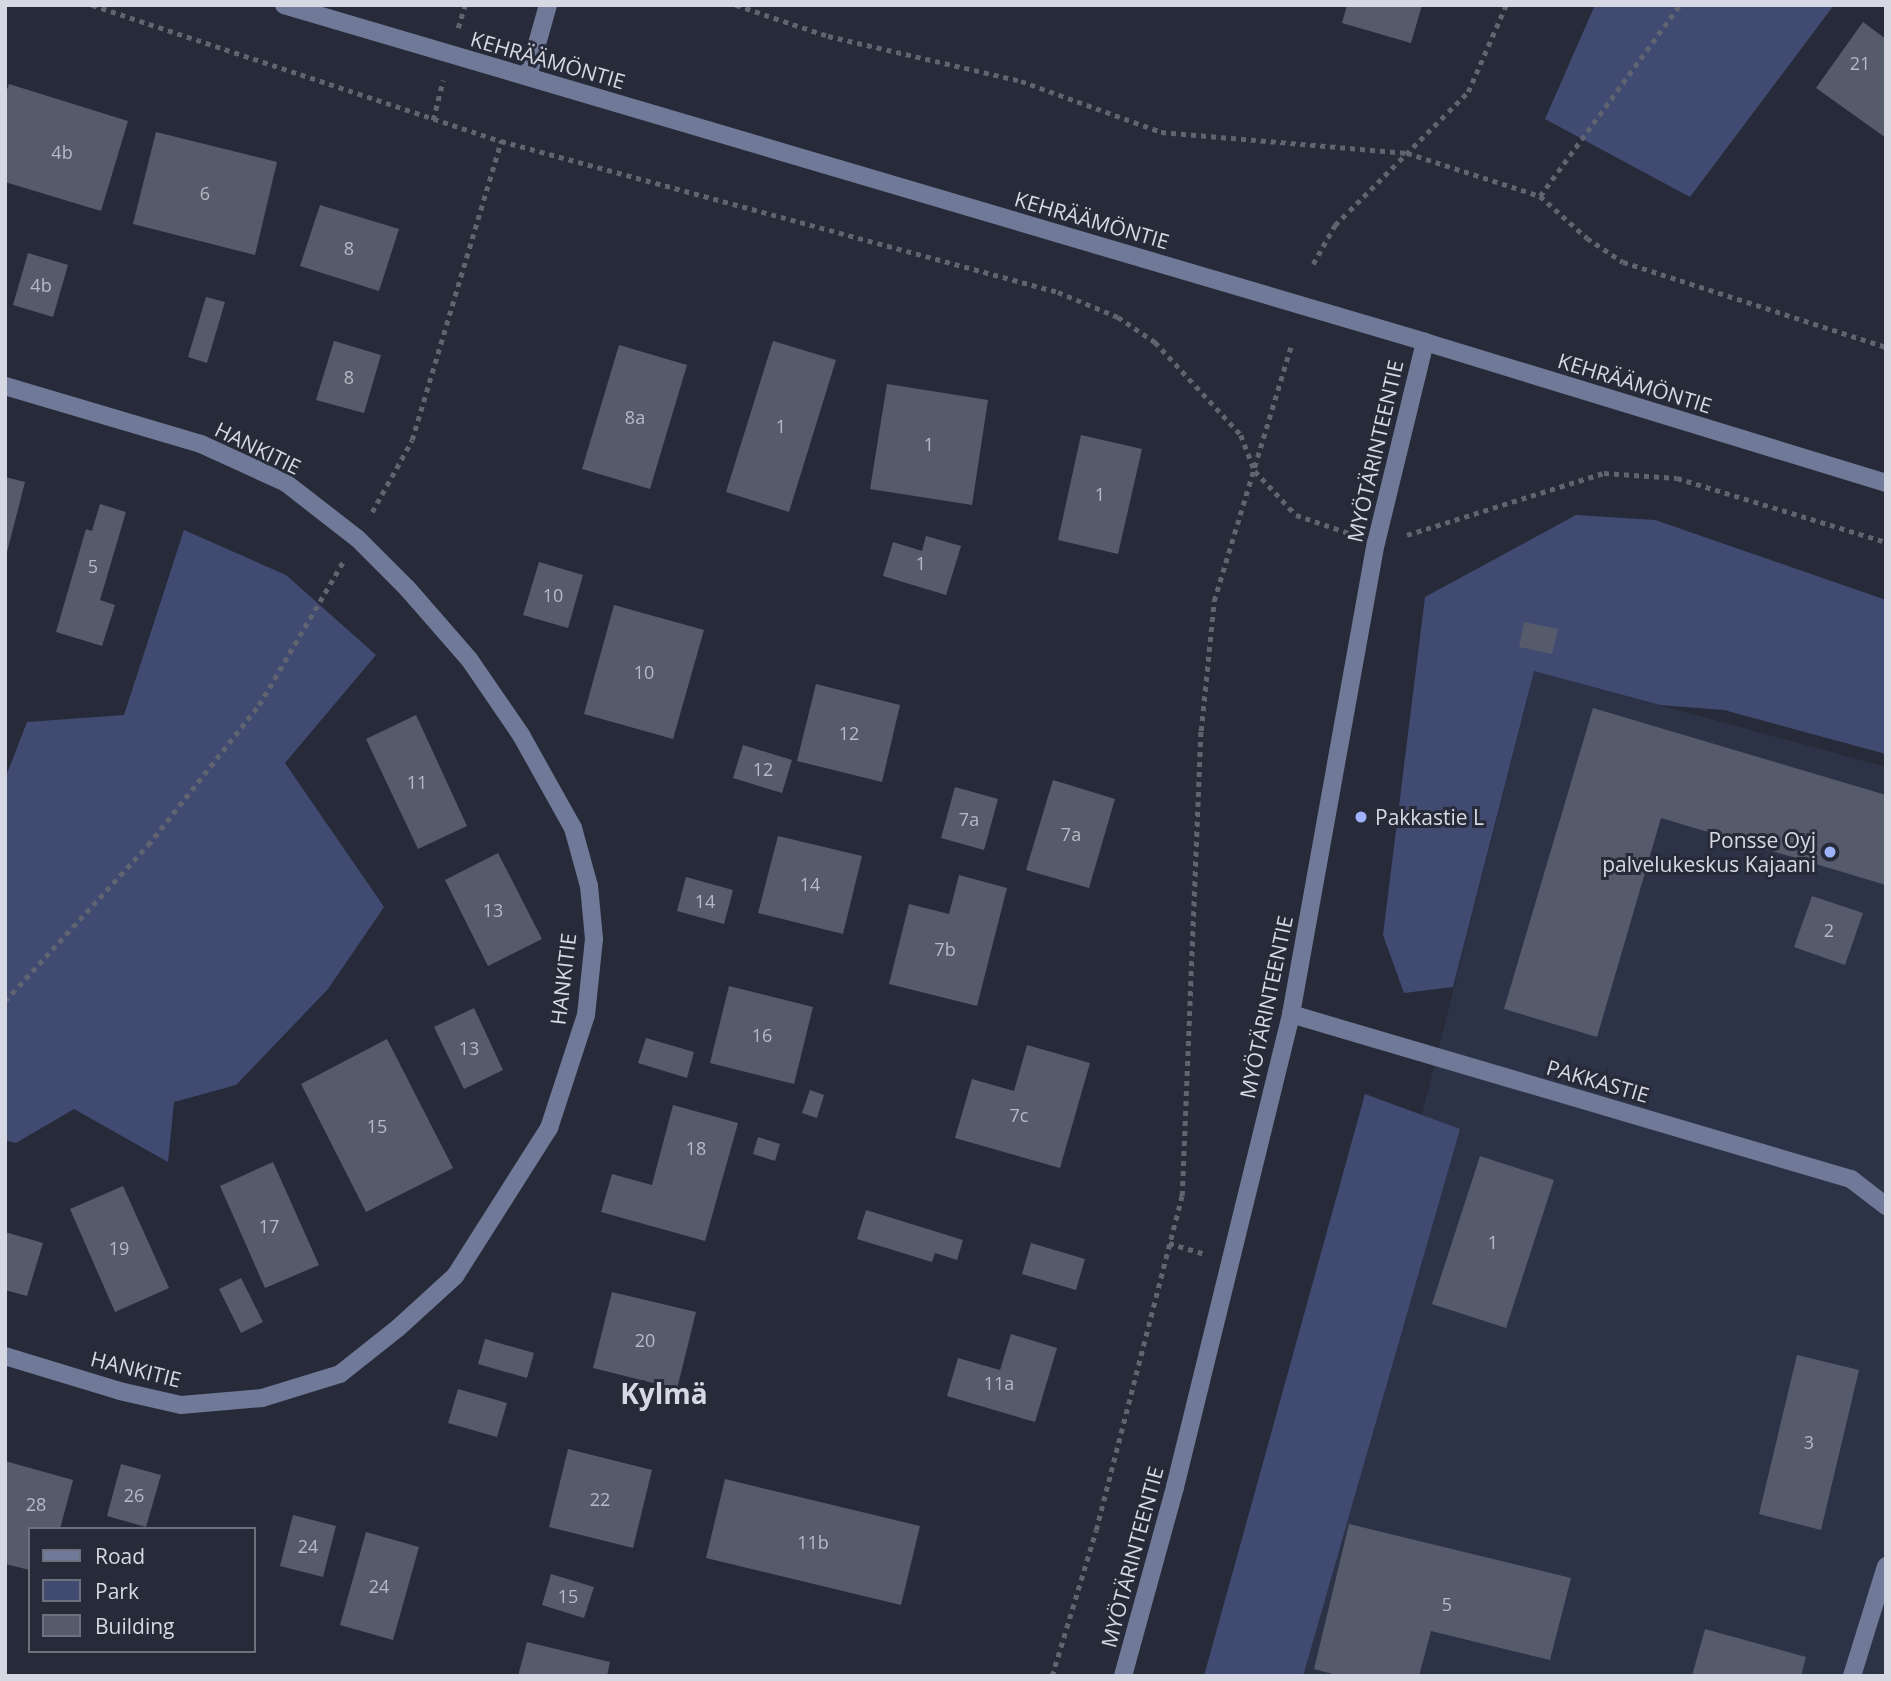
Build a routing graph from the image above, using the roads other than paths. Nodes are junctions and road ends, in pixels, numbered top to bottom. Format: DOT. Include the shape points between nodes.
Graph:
graph roads {
  1 [pos="284,5"];
  2 [pos="548,5"];
  3 [pos="528,76"];
  4 [pos="1424,342"];
  5 [pos="5,386"];
  6 [pos="1886,483"];
  7 [pos="1291,1014"];
  8 [pos="1886,1206"];
  9 [pos="5,1356"];
  10 [pos="1886,1566"];
  11 [pos="1123,1676"];
  12 [pos="1852,1676"];
  1 -- 3 [label="street, KEHRÄÄMÖNTIE"];
  2 -- 3 [label="street"];
  3 -- 4 [label="street, KEHRÄÄMÖNTIE"];
  4 -- 6 [label="street, KEHRÄÄMÖNTIE"];
  4 -- 7 [label="street, MYÖTÄRINTEENTIE" via="1376,543"];
  5 -- 9 [label="street, HANKITIE" via="201,444 286,483 358,538 469,659 522,735 573,828 589,886 594,939 586,1015 549,1128 456,1276 340,1374 262,1398 181,1405"];
  7 -- 8 [label="street, PAKKASTIE" via="1851,1179"];
  7 -- 11 [label="street, MYÖTÄRINTEENTIE" via="1175,1487"];
  10 -- 12 [label="street"];
}
